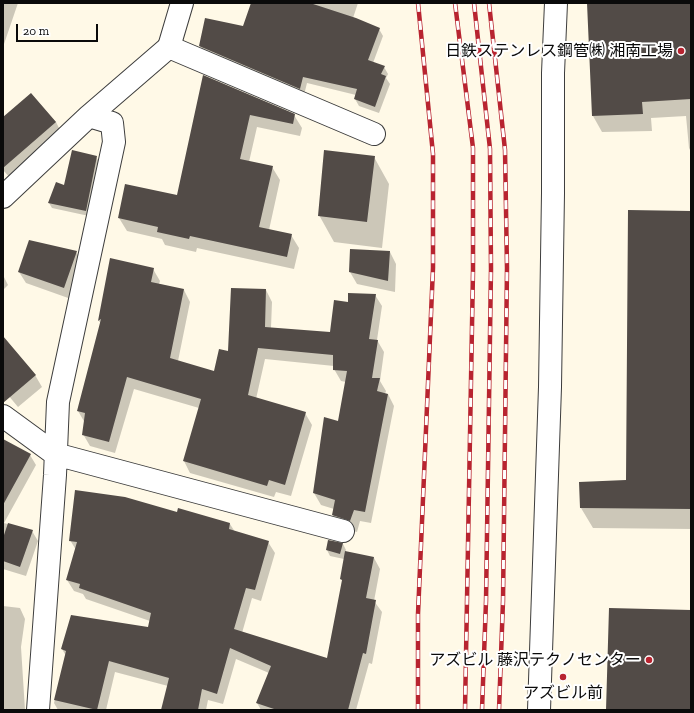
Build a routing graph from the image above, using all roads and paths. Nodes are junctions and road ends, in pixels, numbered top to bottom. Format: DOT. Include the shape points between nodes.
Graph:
graph roads {
  1 [pos="182,3"];
  2 [pos="556,3"];
  3 [pos="169,47"];
  4 [pos="89,116"];
  5 [pos="374,134"];
  6 [pos="3,197"];
  7 [pos="3,416"];
  8 [pos="55,454"];
  9 [pos="343,531"];
  10 [pos="38,710"];
  11 [pos="539,710"];
  1 -- 3 [label="street"];
  2 -- 11 [label="street" via="550,387"];
  3 -- 4 [label="street"];
  3 -- 5 [label="street"];
  4 -- 6 [label="street"];
  4 -- 8 [label="street" via="112,123 114,142 58,402"];
  7 -- 8 [label="street"];
  8 -- 9 [label="street"];
  8 -- 10 [label="street"];
}
